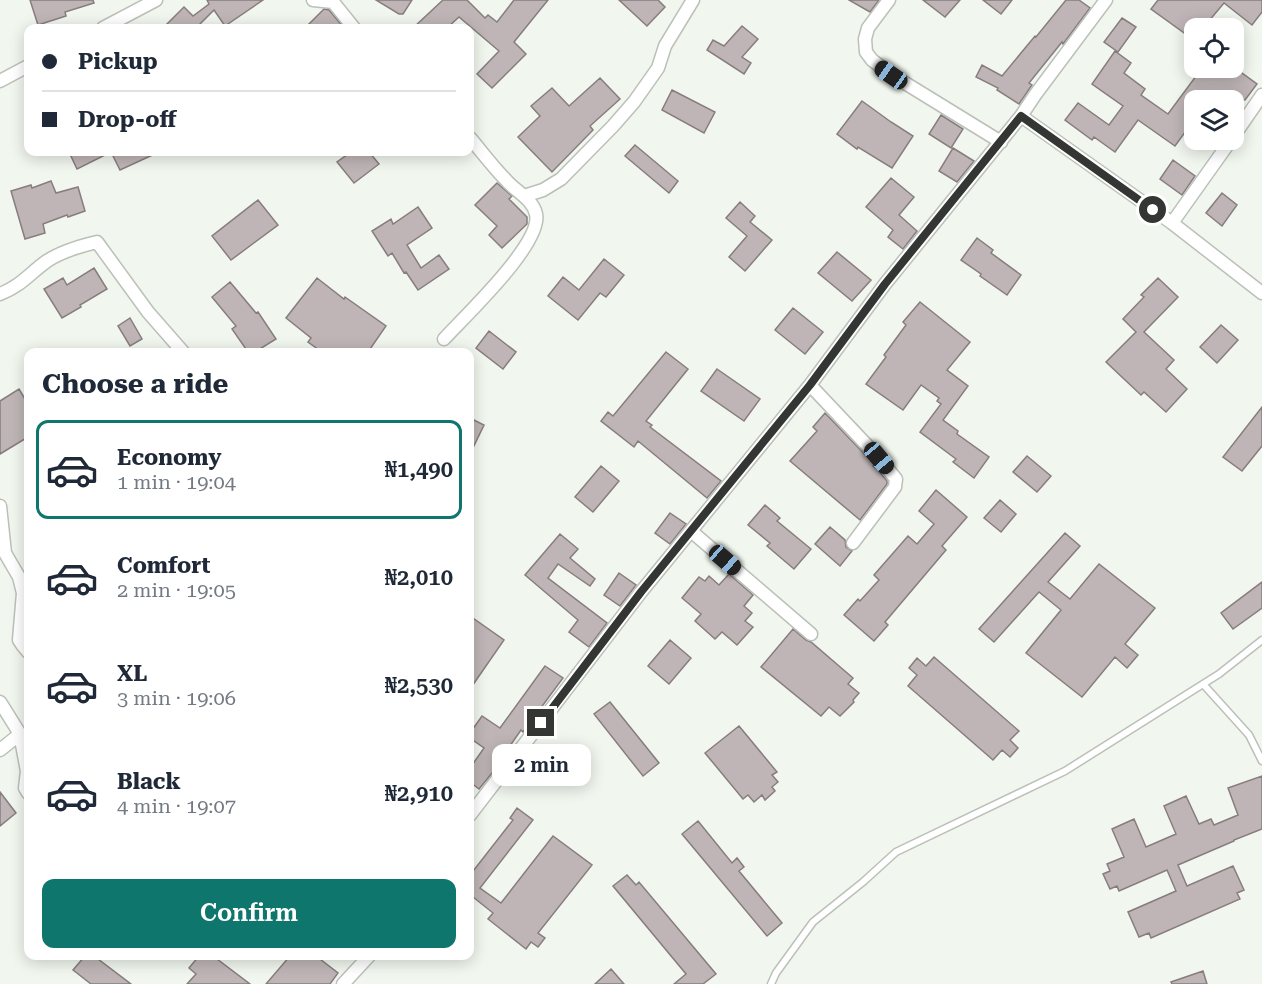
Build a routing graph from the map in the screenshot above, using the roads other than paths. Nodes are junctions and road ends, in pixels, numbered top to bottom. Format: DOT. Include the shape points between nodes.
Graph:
graph roads {
  1 [pos="156,0"];
  2 [pos="313,0"];
  3 [pos="693,0"];
  4 [pos="889,0"];
  5 [pos="1106,0"];
  6 [pos="110,24"];
  7 [pos="351,24"];
  8 [pos="24,68"];
  9 [pos="0,81"];
  10 [pos="1262,95"];
  11 [pos="1021,116"];
  12 [pos="1244,121"];
  13 [pos="1001,142"];
  14 [pos="474,143"];
  15 [pos="1224,150"];
  16 [pos="524,196"];
  17 [pos="1172,223"];
  18 [pos="1262,293"];
  19 [pos="0,294"];
  20 [pos="444,339"];
  21 [pos="180,348"];
  22 [pos="810,385"];
  23 [pos="0,506"];
  24 [pos="691,531"];
  25 [pos="853,543"];
  26 [pos="811,634"];
  27 [pos="1262,639"];
  28 [pos="24,647"];
  29 [pos="1203,684"];
  30 [pos="0,702"];
  31 [pos="20,734"];
  32 [pos="0,750"];
  33 [pos="24,755"];
  34 [pos="1262,761"];
  35 [pos="474,810"];
  36 [pos="365,960"];
  37 [pos="344,984"];
  38 [pos="771,984"];
  1 -- 6 [label="street"];
  2 -- 7 [label="street" via="333,2"];
  3 -- 16 [label="street" via="665,46 658,68 634,102 561,179"];
  4 -- 13 [label="street" via="868,28 866,52 872,60"];
  5 -- 11 [label="street"];
  8 -- 9 [label="street"];
  10 -- 12 [label="street"];
  11 -- 13 [label="street"];
  11 -- 17 [label="street"];
  13 -- 22 [label="street" via="885,284"];
  14 -- 16 [label="street"];
  15 -- 17 [label="street"];
  16 -- 20 [label="street" via="536,214 533,234 510,269"];
  17 -- 18 [label="street"];
  19 -- 21 [label="street" via="21,283 50,259 97,242"];
  22 -- 24 [label="street"];
  22 -- 25 [label="street" via="896,479 896,487"];
  23 -- 28 [label="street" via="5,553 23,593 19,640"];
  24 -- 26 [label="street"];
  24 -- 35 [label="street"];
  27 -- 29 [label="lane"];
  29 -- 34 [label="lane" via="1249,735"];
  29 -- 38 [label="lane" via="1065,771 896,852 813,922"];
  30 -- 31 [label="street"];
  31 -- 32 [label="street"];
  31 -- 33 [label="street"];
  36 -- 37 [label="street"];
}
